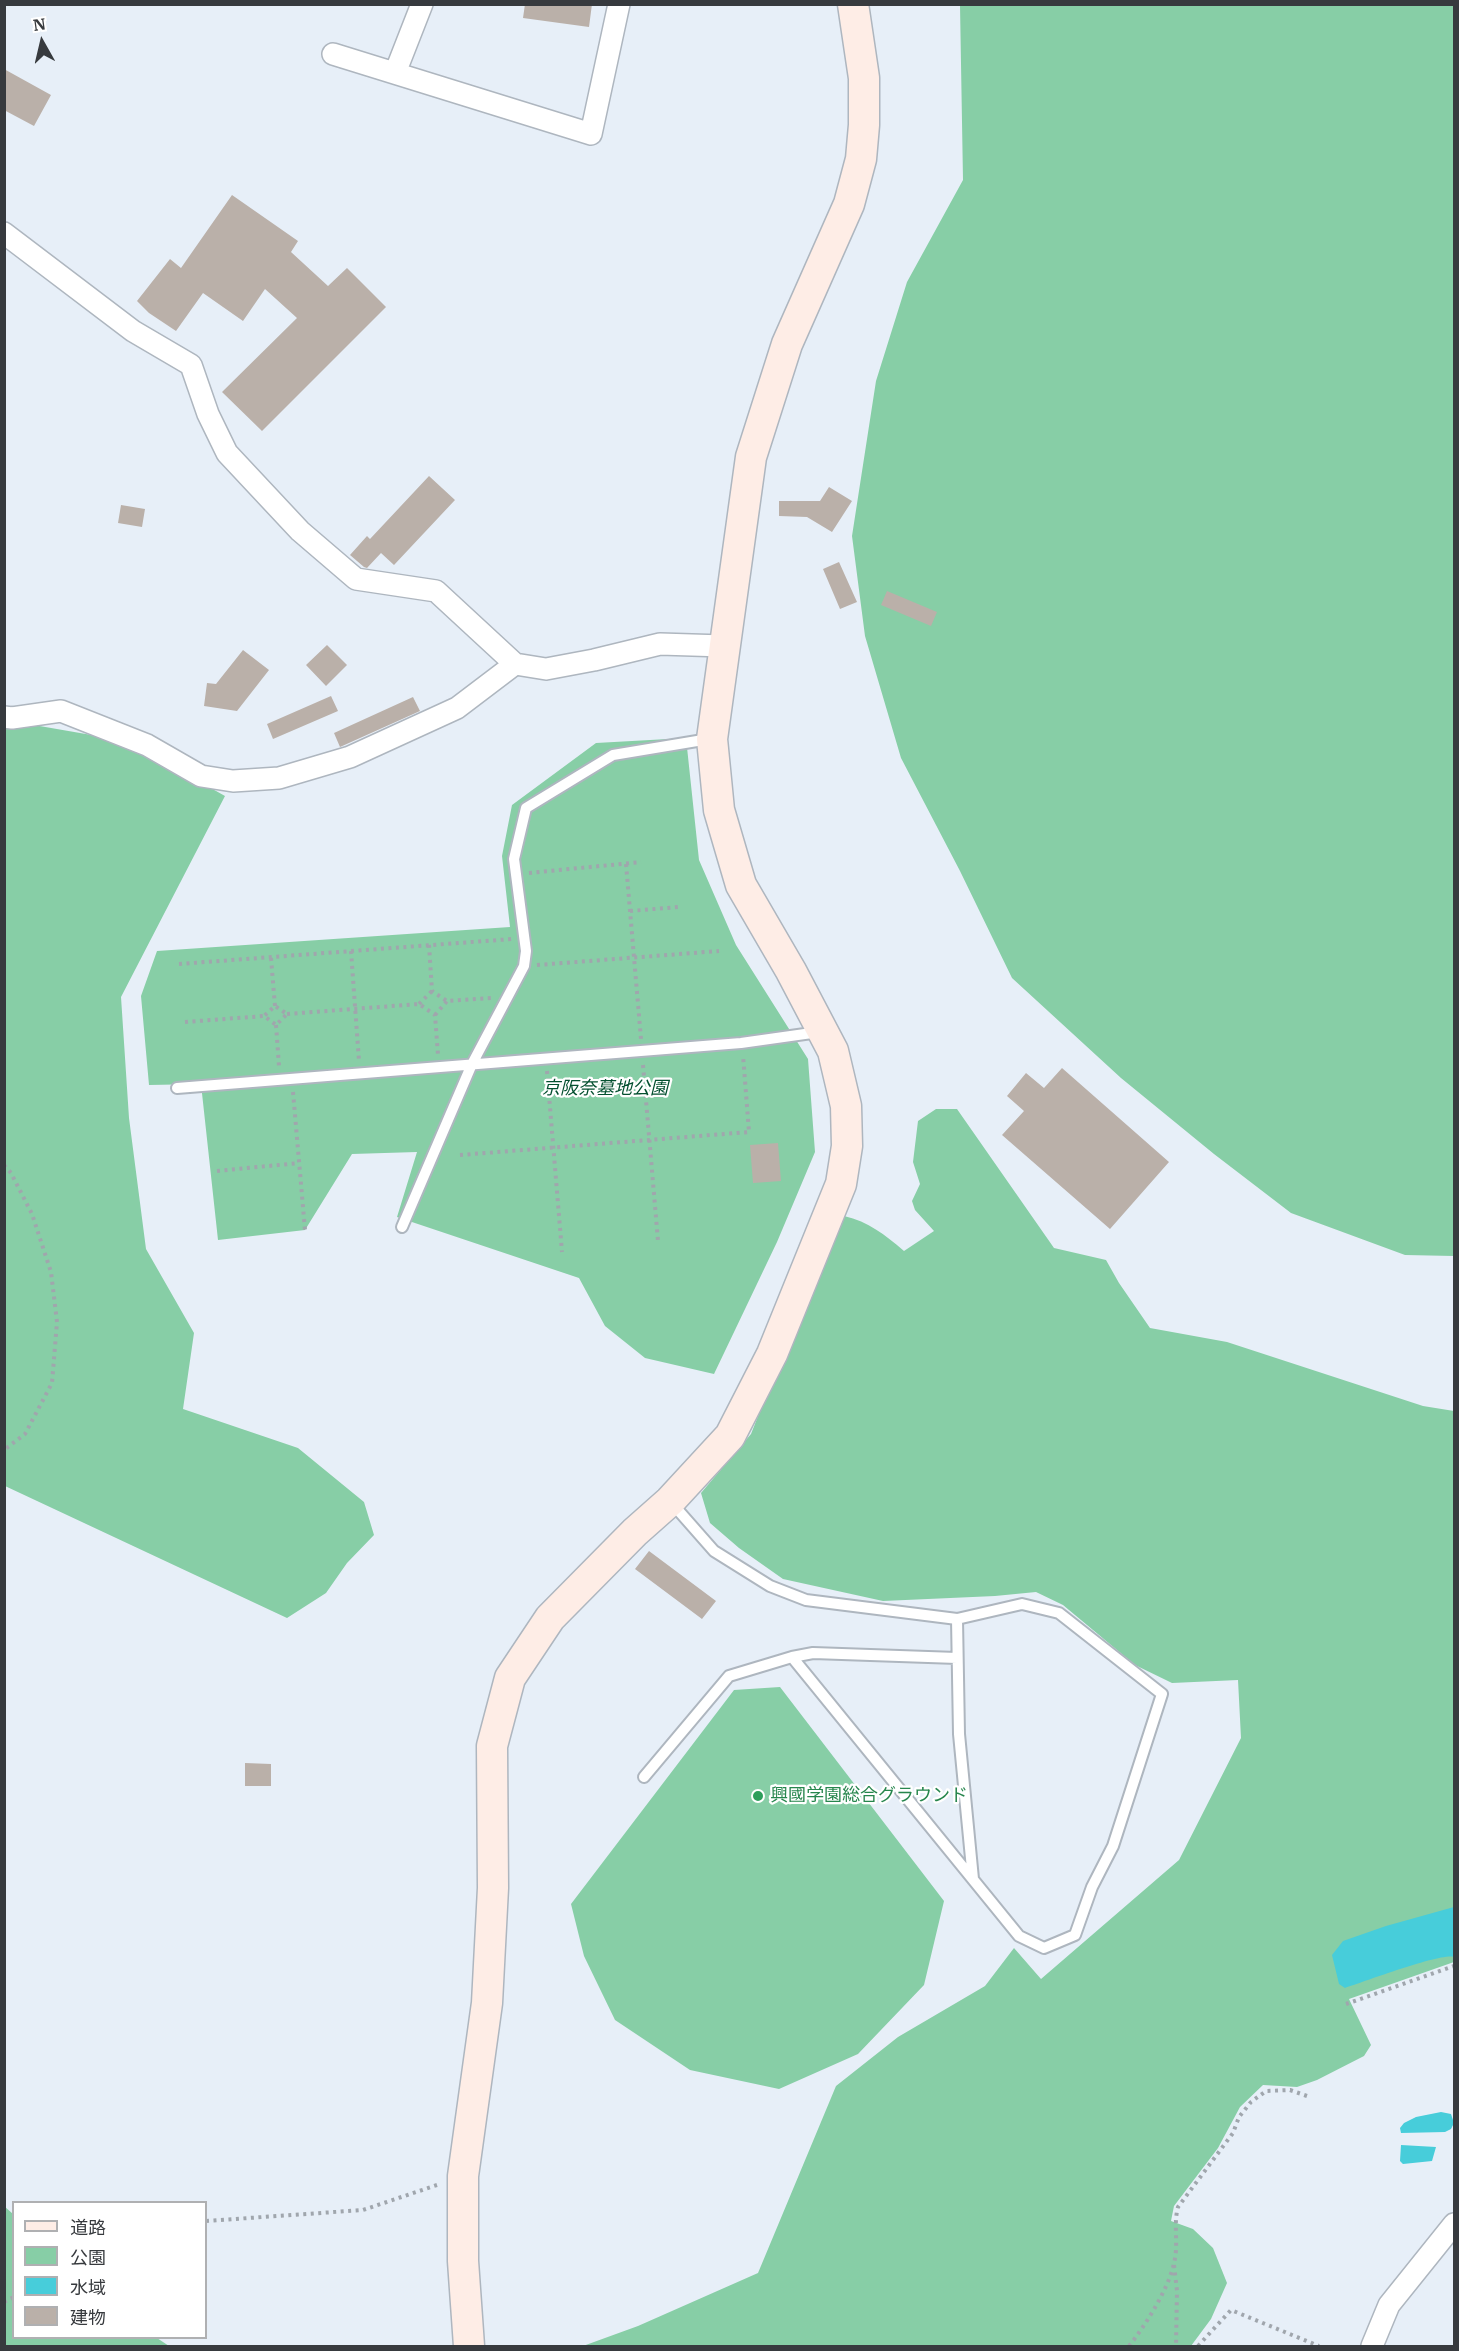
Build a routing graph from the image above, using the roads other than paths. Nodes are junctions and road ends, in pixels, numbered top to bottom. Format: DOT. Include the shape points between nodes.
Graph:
graph roads {
  1 [pos="422,4"];
  2 [pos="619,4"];
  3 [pos="854,4"];
  4 [pos="333,54"];
  5 [pos="395,73"];
  6 [pos="4,233"];
  7 [pos="724,646"];
  8 [pos="515,664"];
  9 [pos="4,717"];
  10 [pos="712,739"];
  11 [pos="822,1031"];
  12 [pos="472,1064"];
  13 [pos="177,1088"];
  14 [pos="402,1227"];
  15 [pos="670,1501"];
  16 [pos="957,1619"];
  17 [pos="792,1657"];
  18 [pos="957,1658"];
  19 [pos="644,1776"];
  20 [pos="973,1879"];
  21 [pos="1455,2224"];
  22 [pos="469,2346"];
  23 [pos="1372,2346"];
  1 -- 5 [label="street"];
  2 -- 5 [label="street" via="591,134"];
  3 -- 7 [label="street" via="864,78 861,159 849,204 787,344 751,457"];
  4 -- 5 [label="street"];
  6 -- 8 [label="street" via="133,331 191,365 227,453 300,531 356,579 436,591"];
  7 -- 8 [label="street" via="660,644 546,669"];
  7 -- 10 [label="street"];
  8 -- 9 [label="street" via="457,708 350,757 279,778 233,781 201,776 147,745 61,711"];
  10 -- 11 [label="street" via="719,810 741,885"];
  10 -- 12 [label="lane" via="613,754 526,808 514,860 525,966"];
  11 -- 12 [label="lane" via="741,1043"];
  11 -- 15 [label="street" via="833,1051 846,1106 847,1146 841,1184 772,1354 730,1436"];
  12 -- 13 [label="lane"];
  12 -- 14 [label="lane"];
  15 -- 16 [label="lane" via="714,1551 770,1586 806,1600"];
  15 -- 22 [label="street" via="550,1618 510,1678 492,1746 493,1888 487,2003 463,2176"];
  16 -- 18 [label="lane"];
  16 -- 20 [label="lane" via="1022,1604 1059,1613 1162,1694 1113,1846 1092,1887 1075,1935 1044,1948 1019,1936"];
  17 -- 18 [label="lane" via="813,1653"];
  17 -- 19 [label="lane" via="729,1676"];
  17 -- 20 [label="lane"];
  18 -- 20 [label="lane" via="959,1734"];
  21 -- 23 [label="street" via="1389,2305"];
}
